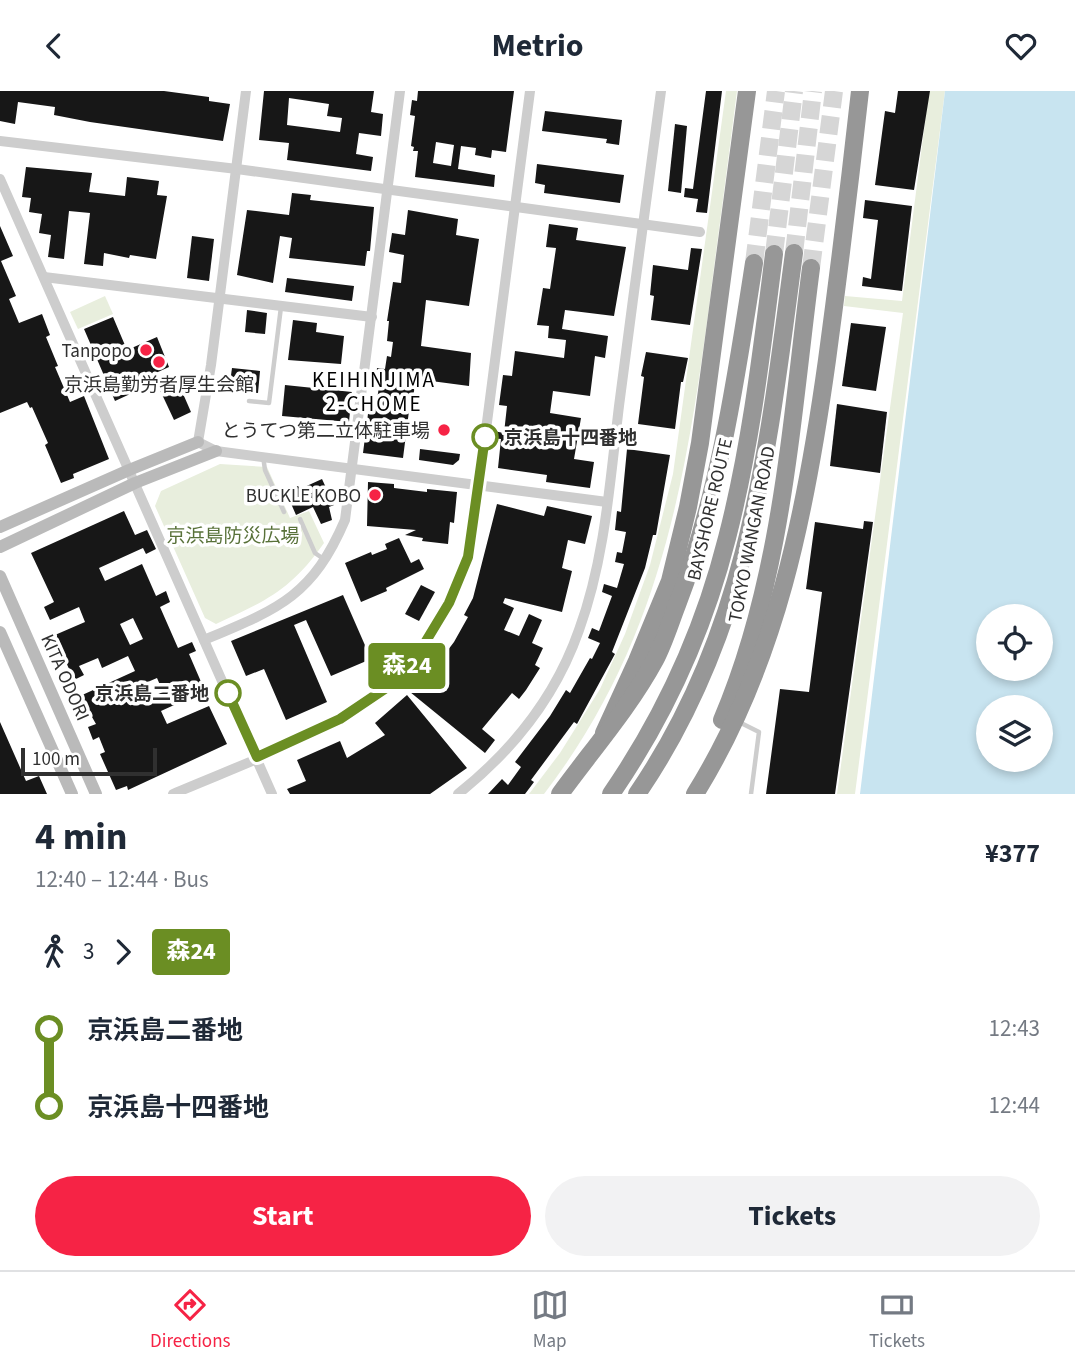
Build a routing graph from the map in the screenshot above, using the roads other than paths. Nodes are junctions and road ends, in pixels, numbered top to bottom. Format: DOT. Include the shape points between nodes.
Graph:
graph roads {
  1 [pos="246,91"];
  2 [pos="400,91"];
  3 [pos="530,91"];
  4 [pos="661,91"];
  5 [pos="747,91"];
  6 [pos="860,91"];
  7 [pos="0,141"];
  8 [pos="237,169"];
  9 [pos="0,179"];
  10 [pos="388,189"];
  11 [pos="4,196"];
  12 [pos="514,207"];
  13 [pos="642,224"];
  14 [pos="700,232"];
  15 [pos="794,253"];
  16 [pos="774,254"];
  17 [pos="754,263"];
  18 [pos="811,268"];
  19 [pos="44,277"];
  20 [pos="220,299"];
  21 [pos="281,306"];
  22 [pos="372,317"];
  23 [pos="249,401"];
  24 [pos="198,442"];
  25 [pos="216,451"];
  26 [pos="263,456"];
  27 [pos="350,469"];
  28 [pos="129,470"];
  29 [pos="135,483"];
  30 [pos="479,485"];
  31 [pos="607,502"];
  32 [pos="284,512"];
  33 [pos="300,519"];
  34 [pos="0,527"];
  35 [pos="0,547"];
  36 [pos="326,560"];
  37 [pos="0,576"];
  38 [pos="0,632"];
  39 [pos="204,640"];
  40 [pos="735,720"];
  41 [pos="604,733"];
  42 [pos="257,757"];
  43 [pos="72,794"];
  44 [pos="96,794"];
  45 [pos="173,794"];
  46 [pos="272,794"];
  47 [pos="458,794"];
  48 [pos="560,794"];
  49 [pos="611,794"];
  50 [pos="637,794"];
  51 [pos="684,794"];
  52 [pos="695,794"];
  53 [pos="751,794"];
  1 -- 8 [label="street"];
  2 -- 10 [label="street"];
  3 -- 12 [label="street"];
  4 -- 13 [label="street"];
  5 -- 41 [label="highway" via="710,377 688,507 670,581"];
  6 -- 40 [label="highway" via="834,311 802,513 769,639"];
  7 -- 8 [label="street"];
  8 -- 10 [label="street"];
  8 -- 20 [label="street"];
  9 -- 11 [label="street"];
  10 -- 12 [label="street"];
  10 -- 22 [label="street"];
  11 -- 19 [label="street"];
  12 -- 13 [label="street"];
  12 -- 30 [label="street"];
  13 -- 14 [label="street"];
  13 -- 31 [label="street"];
  15 -- 50 [label="highway" via="765,463 731,604 688,707"];
  16 -- 49 [label="highway, BAYSHORE ROUTE" via="744,462 724,550 669,697"];
  17 -- 41 [label="highway" via="712,498 691,570 656,658"];
  18 -- 51 [label="highway, TOKYO WANGAN ROAD" via="781,502 756,621 734,692"];
  19 -- 20 [label="street"];
  19 -- 28 [label="street"];
  20 -- 21 [label="street"];
  20 -- 24 [label="street"];
  21 -- 22 [label="street"];
  21 -- 23 [label="lane" via="269,403"];
  22 -- 27 [label="street"];
  24 -- 25 [label="street"];
  24 -- 28 [label="street"];
  25 -- 26 [label="street"];
  25 -- 29 [label="street"];
  26 -- 27 [label="street"];
  26 -- 32 [label="lane"];
  27 -- 30 [label="street"];
  27 -- 36 [label="street" via="345,520"];
  28 -- 29 [label="street"];
  28 -- 34 [label="street"];
  29 -- 35 [label="street"];
  29 -- 39 [label="street"];
  30 -- 31 [label="street"];
  30 -- 42 [label="street" via="468,557 449,603 420,651 389,686 340,719"];
  31 -- 47 [label="street" via="579,631 555,682 514,742"];
  33 -- 36 [label="lane" via="315,553"];
  36 -- 39 [label="street" via="288,600"];
  37 -- 44 [label="street, KITA ODORI"];
  38 -- 43 [label="street"];
  39 -- 42 [label="street"];
  40 -- 52 [label="highway"];
  40 -- 53 [label="lane" via="759,732"];
  41 -- 48 [label="highway"];
  42 -- 45 [label="street"];
  42 -- 46 [label="street"];
}
